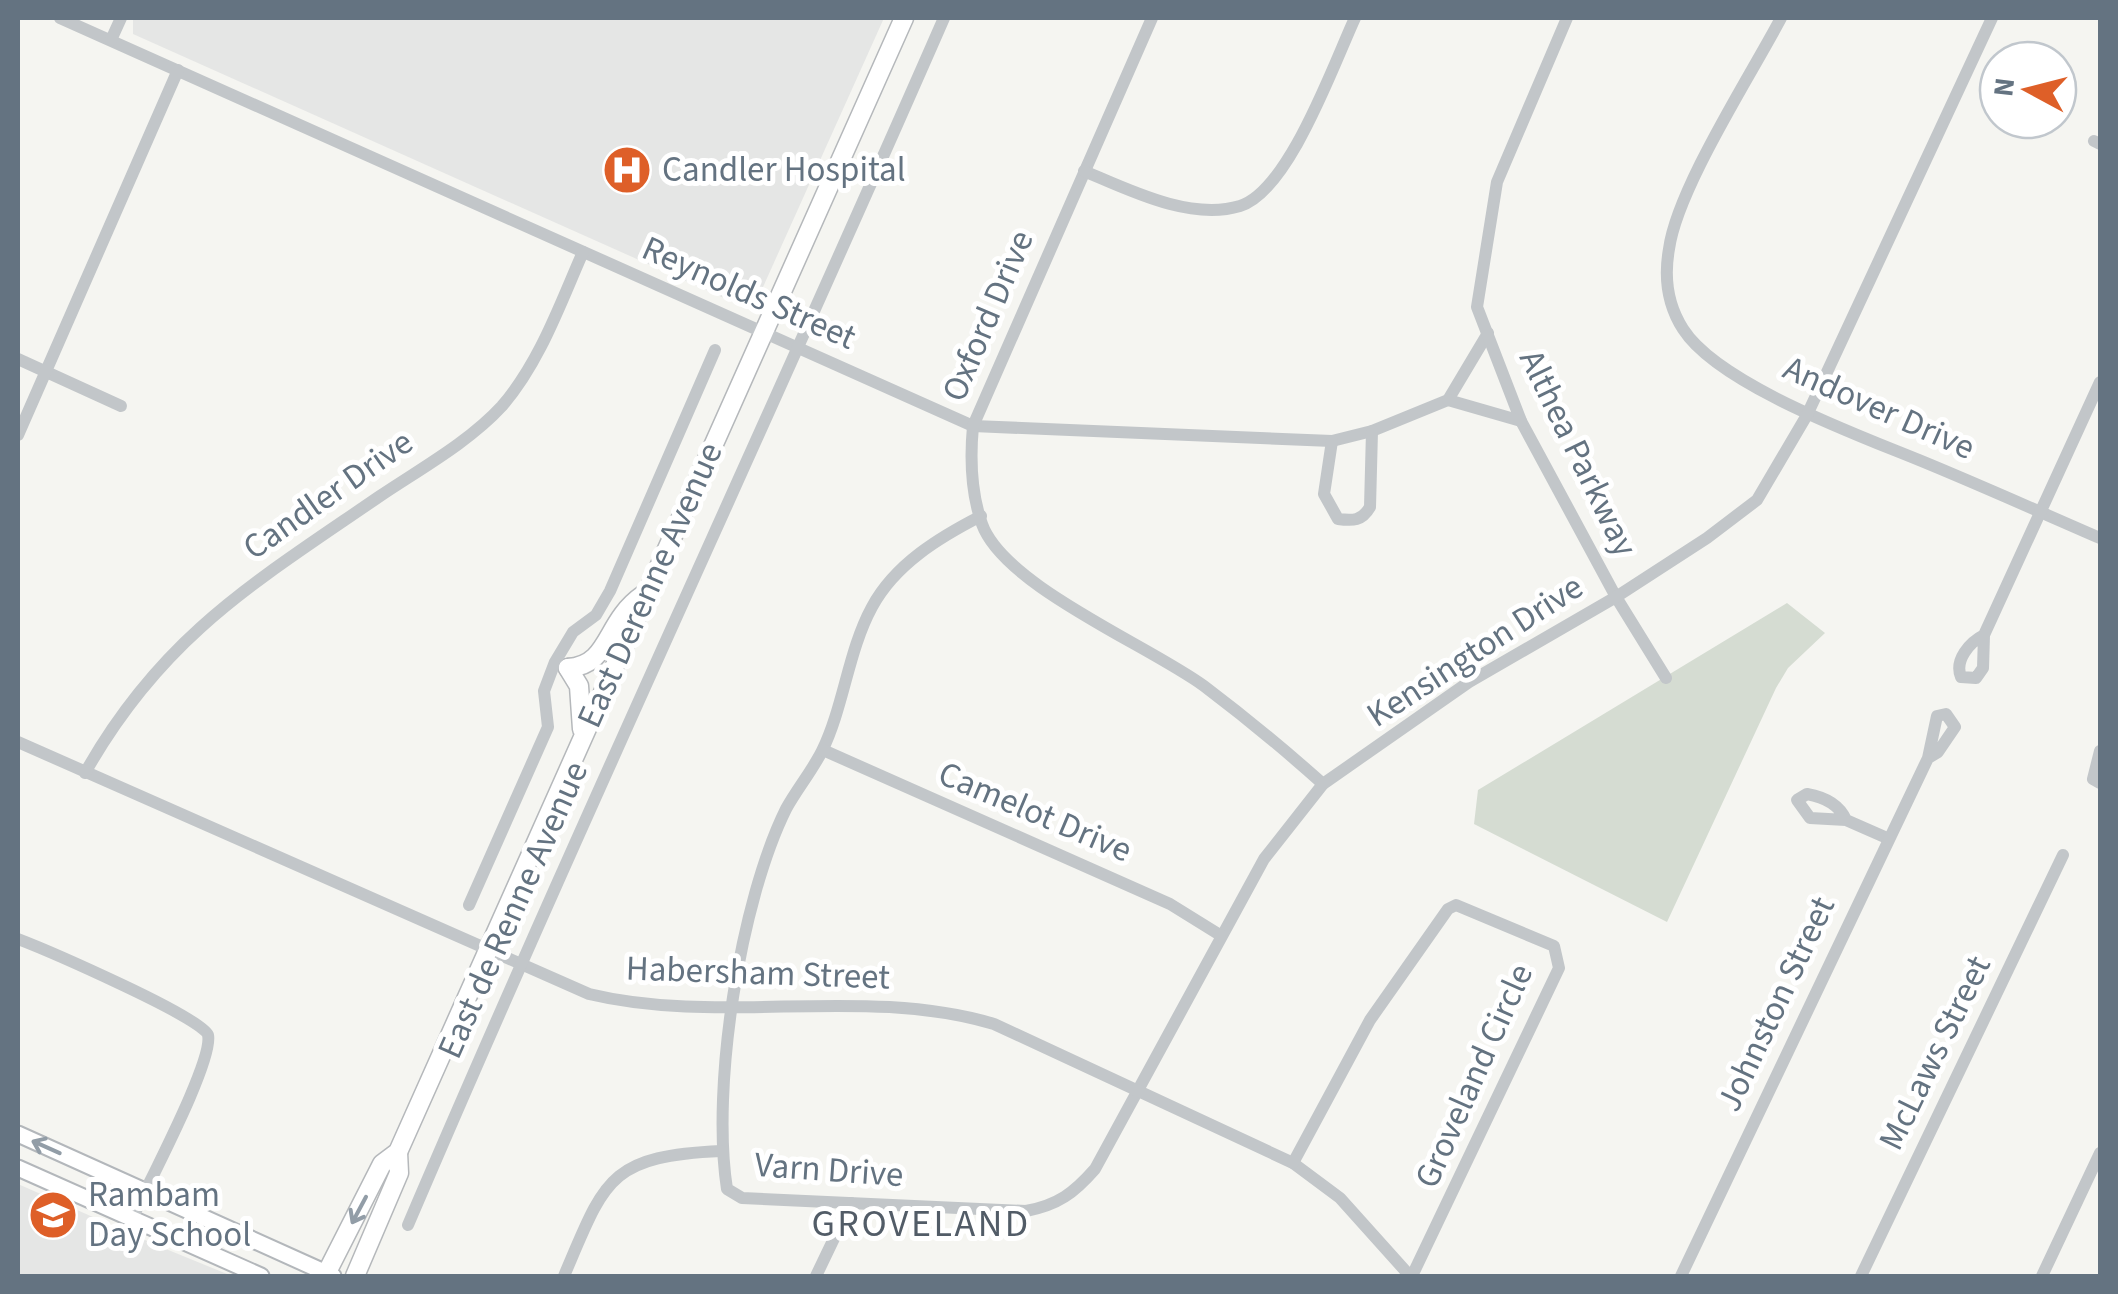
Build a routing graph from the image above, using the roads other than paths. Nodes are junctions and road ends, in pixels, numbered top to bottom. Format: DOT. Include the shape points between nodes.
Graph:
graph roads {
  1 [pos="60,18"];
  2 [pos="122,18"];
  3 [pos="904,18"];
  4 [pos="944,18"];
  5 [pos="1152,18"];
  6 [pos="1355,18"];
  7 [pos="1567,18"];
  8 [pos="1781,18"];
  9 [pos="1992,18"];
  10 [pos="112,40"];
  11 [pos="178,70"];
  12 [pos="1084,170"];
  13 [pos="582,252"];
  14 [pos="763,332"];
  15 [pos="1488,333"];
  16 [pos="800,348"];
  17 [pos="715,350"];
  18 [pos="18,360"];
  19 [pos="45,372"];
  20 [pos="2100,382"];
  21 [pos="1448,400"];
  22 [pos="121,406"];
  23 [pos="1807,415"];
  24 [pos="1522,422"];
  25 [pos="972,426"];
  26 [pos="1372,431"];
  27 [pos="18,435"];
  28 [pos="1332,441"];
  29 [pos="2039,512"];
  30 [pos="982,516"];
  31 [pos="2100,538"];
  32 [pos="647,592"];
  33 [pos="1616,597"];
  34 [pos="1984,635"];
  35 [pos="1666,678"];
  36 [pos="582,734"];
  37 [pos="18,742"];
  38 [pos="822,750"];
  39 [pos="2100,752"];
  40 [pos="1928,758"];
  41 [pos="85,773"];
  42 [pos="2100,783"];
  43 [pos="1323,784"];
  44 [pos="1846,820"];
  45 [pos="1887,838"];
  46 [pos="2063,855"];
  47 [pos="469,905"];
  48 [pos="1220,936"];
  49 [pos="18,938"];
  50 [pos="486,951"];
  51 [pos="518,966"];
  52 [pos="731,1007"];
  53 [pos="1138,1088"];
  54 [pos="18,1134"];
  55 [pos="721,1151"];
  56 [pos="398,1152"];
  57 [pos="2100,1153"];
  58 [pos="1293,1163"];
  59 [pos="18,1168"];
  60 [pos="145,1190"];
  61 [pos="851,1203"];
  62 [pos="132,1219"];
  63 [pos="408,1224"];
  64 [pos="328,1275"];
  65 [pos="261,1276"];
  66 [pos="355,1276"];
  67 [pos="564,1276"];
  68 [pos="816,1276"];
  69 [pos="1411,1276"];
  70 [pos="1681,1276"];
  71 [pos="1862,1276"];
  72 [pos="2042,1276"];
  1 -- 10 [label="street, Reynolds Street"];
  2 -- 10 [label="street"];
  3 -- 14 [label="highway, East Derenne Avenue"];
  4 -- 16 [label="street, East de Renne Avenue"];
  5 -- 12 [label="street, Oxford Drive"];
  6 -- 12 [label="street" via="1272,183 1242,206 1171,204"];
  7 -- 15 [label="street, Althea Parkway" via="1496,182 1476,307"];
  8 -- 23 [label="street, Andover Drive" via="1680,210 1669,247 1668,297 1699,348"];
  9 -- 23 [label="street, Kensington Drive"];
  10 -- 11 [label="street, Reynolds Street"];
  11 -- 13 [label="street, Reynolds Street"];
  11 -- 19 [label="street"];
  12 -- 25 [label="street, Oxford Drive"];
  13 -- 14 [label="street, Reynolds Street"];
  13 -- 41 [label="street, Candler Drive" via="542,343 500,408 207,618 151,674"];
  14 -- 16 [label="street, Reynolds Street"];
  14 -- 32 [label="highway, East Derenne Avenue"];
  15 -- 21 [label="street"];
  15 -- 24 [label="street, Althea Parkway"];
  16 -- 25 [label="street, Reynolds Street"];
  16 -- 51 [label="street, East de Renne Avenue"];
  17 -- 47 [label="street" via="610,591 555,662 544,691 548,727"];
  18 -- 19 [label="street"];
  19 -- 22 [label="street"];
  19 -- 27 [label="street"];
  20 -- 29 [label="street"];
  21 -- 24 [label="street"];
  21 -- 26 [label="street, Reynolds Street"];
  23 -- 29 [label="street, Andover Drive"];
  23 -- 33 [label="street, Kensington Drive" via="1757,500"];
  24 -- 33 [label="street, Althea Parkway"];
  25 -- 28 [label="street, Reynolds Street"];
  25 -- 30 [label="street, Oxford Drive" via="970,464"];
  26 -- 28 [label="street, Reynolds Street"];
  26 -- 28 [label="street" via="1370,506 1353,521 1338,519 1324,494"];
  29 -- 31 [label="street, Andover Drive"];
  29 -- 34 [label="street"];
  30 -- 38 [label="street, Varn Drive" via="940,537 872,606"];
  30 -- 43 [label="street, Oxford Drive" via="1000,551 1030,580 1203,686"];
  32 -- 36 [label="highway, East Derenne Avenue"];
  32 -- 36 [label="highway" via="615,618 596,660 568,668 579,686"];
  33 -- 35 [label="street, Althea Parkway"];
  33 -- 43 [label="street, Kensington Drive" via="1469,682"];
  36 -- 50 [label="highway, East Derenne Avenue"];
  37 -- 41 [label="street, Habersham Street"];
  38 -- 48 [label="street, Camelot Drive" via="1154,897"];
  38 -- 52 [label="street, Varn Drive" via="774,843"];
  39 -- 42 [label="street" via="2092,770"];
  40 -- 45 [label="street, Johnston Street"];
  41 -- 50 [label="street, Habersham Street"];
  43 -- 48 [label="street, Kensington Drive" via="1264,858"];
  44 -- 45 [label="street"];
  45 -- 70 [label="street, Johnston Street"];
  46 -- 71 [label="street, McLaws Street"];
  48 -- 53 [label="street, Kensington Drive"];
  49 -- 60 [label="street" via="203,1024 205,1064"];
  50 -- 51 [label="street, Habersham Street"];
  50 -- 56 [label="highway, East Derenne Avenue"];
  51 -- 52 [label="street, Habersham Street" via="616,1000"];
  51 -- 63 [label="street, East de Renne Avenue"];
  52 -- 53 [label="street, Habersham Street" via="892,1006 960,1014"];
  52 -- 55 [label="street, Varn Drive"];
  53 -- 58 [label="street, Habersham Street"];
  53 -- 61 [label="street, Varn Drive" via="1095,1169 1053,1206 1026,1211"];
  60 -- 54 [label="main road, one-way"];
  55 -- 61 [label="street, Varn Drive" via="728,1188 742,1198"];
  55 -- 67 [label="street" via="641,1161 600,1191"];
  56 -- 64 [label="highway, East Derenne Avenue, one-way" via="382,1164"];
  56 -- 66 [label="highway, East Derenne Avenue" via="399,1174"];
  57 -- 72 [label="street"];
  58 -- 69 [label="street, Habersham Street" via="1340,1198"];
  58 -- 69 [label="street, Groveland Circle" via="1370,1020 1448,910 1456,905 1554,946 1559,968"];
  59 -- 62 [label="main road"];
  60 -- 62 [label="street"];
  60 -- 64 [label="main road"];
  61 -- 68 [label="street"];
  62 -- 65 [label="main road"];
}
